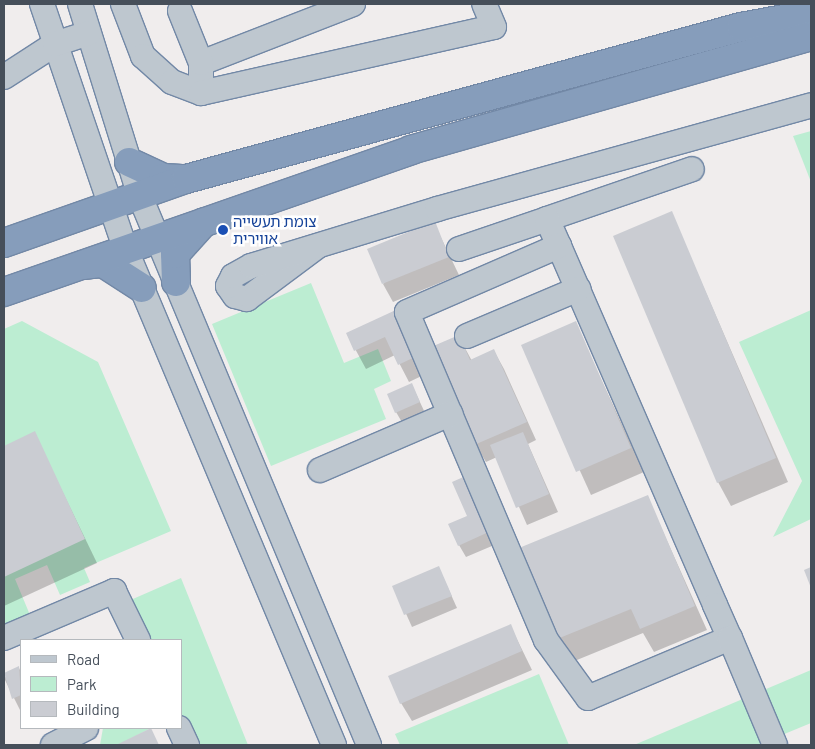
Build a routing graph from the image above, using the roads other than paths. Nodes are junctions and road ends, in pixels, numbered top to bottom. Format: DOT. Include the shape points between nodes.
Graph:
graph roads {
  1 [pos="42,4"];
  2 [pos="80,4"];
  3 [pos="123,4"];
  4 [pos="352,4"];
  5 [pos="484,4"];
  6 [pos="185,6"];
  7 [pos="811,14"];
  8 [pos="88,33"];
  9 [pos="811,36"];
  10 [pos="55,44"];
  11 [pos="201,64"];
  12 [pos="4,78"];
  13 [pos="201,93"];
  14 [pos="811,104"];
  15 [pos="129,162"];
  16 [pos="692,169"];
  17 [pos="186,179"];
  18 [pos="139,194"];
  19 [pos="109,205"];
  20 [pos="547,219"];
  21 [pos="206,220"];
  22 [pos="157,237"];
  23 [pos="4,243"];
  24 [pos="318,246"];
  25 [pos="559,246"];
  26 [pos="125,248"];
  27 [pos="459,248"];
  28 [pos="72,267"];
  29 [pos="176,282"];
  30 [pos="142,288"];
  31 [pos="578,289"];
  32 [pos="4,292"];
  33 [pos="467,336"];
  34 [pos="450,414"];
  35 [pos="320,470"];
  36 [pos="44,632"];
  37 [pos="4,638"];
  38 [pos="730,638"];
  39 [pos="138,639"];
  40 [pos="84,729"];
  41 [pos="179,729"];
  42 [pos="53,745"];
  43 [pos="187,745"];
  44 [pos="334,745"];
  45 [pos="369,745"];
  46 [pos="775,745"];
  1 -- 10 [label="street"];
  2 -- 8 [label="street"];
  3 -- 13 [label="street" via="143,56 172,82"];
  4 -- 11 [label="street"];
  5 -- 13 [label="street" via="494,27"];
  6 -- 11 [label="street"];
  7 -- 17 [label="highway" via="741,27"];
  8 -- 10 [label="street"];
  8 -- 15 [label="street"];
  9 -- 21 [label="highway" via="411,150"];
  10 -- 12 [label="street"];
  10 -- 19 [label="street"];
  11 -- 13 [label="street"];
  14 -- 24 [label="street"];
  15 -- 17 [label="highway" via="163,178"];
  15 -- 18 [label="street"];
  16 -- 20 [label="street"];
  17 -- 18 [label="highway"];
  18 -- 19 [label="highway"];
  18 -- 22 [label="street"];
  19 -- 23 [label="highway"];
  19 -- 26 [label="street"];
  20 -- 25 [label="street"];
  20 -- 27 [label="street"];
  21 -- 22 [label="highway"];
  21 -- 29 [label="highway" via="175,254"];
  22 -- 26 [label="highway"];
  22 -- 29 [label="street"];
  25 -- 31 [label="street"];
  25 -- 34 [label="street" via="407,312"];
  26 -- 28 [label="highway"];
  26 -- 30 [label="street"];
  28 -- 30 [label="highway" via="103,263"];
  28 -- 32 [label="highway"];
  29 -- 45 [label="street"];
  30 -- 44 [label="street"];
  31 -- 33 [label="street"];
  31 -- 38 [label="street"];
  34 -- 35 [label="street"];
  34 -- 38 [label="street" via="546,640 588,698"];
  36 -- 37 [label="street"];
  36 -- 39 [label="street" via="114,591"];
  38 -- 46 [label="street"];
  40 -- 42 [label="street"];
  41 -- 43 [label="street"];
}
